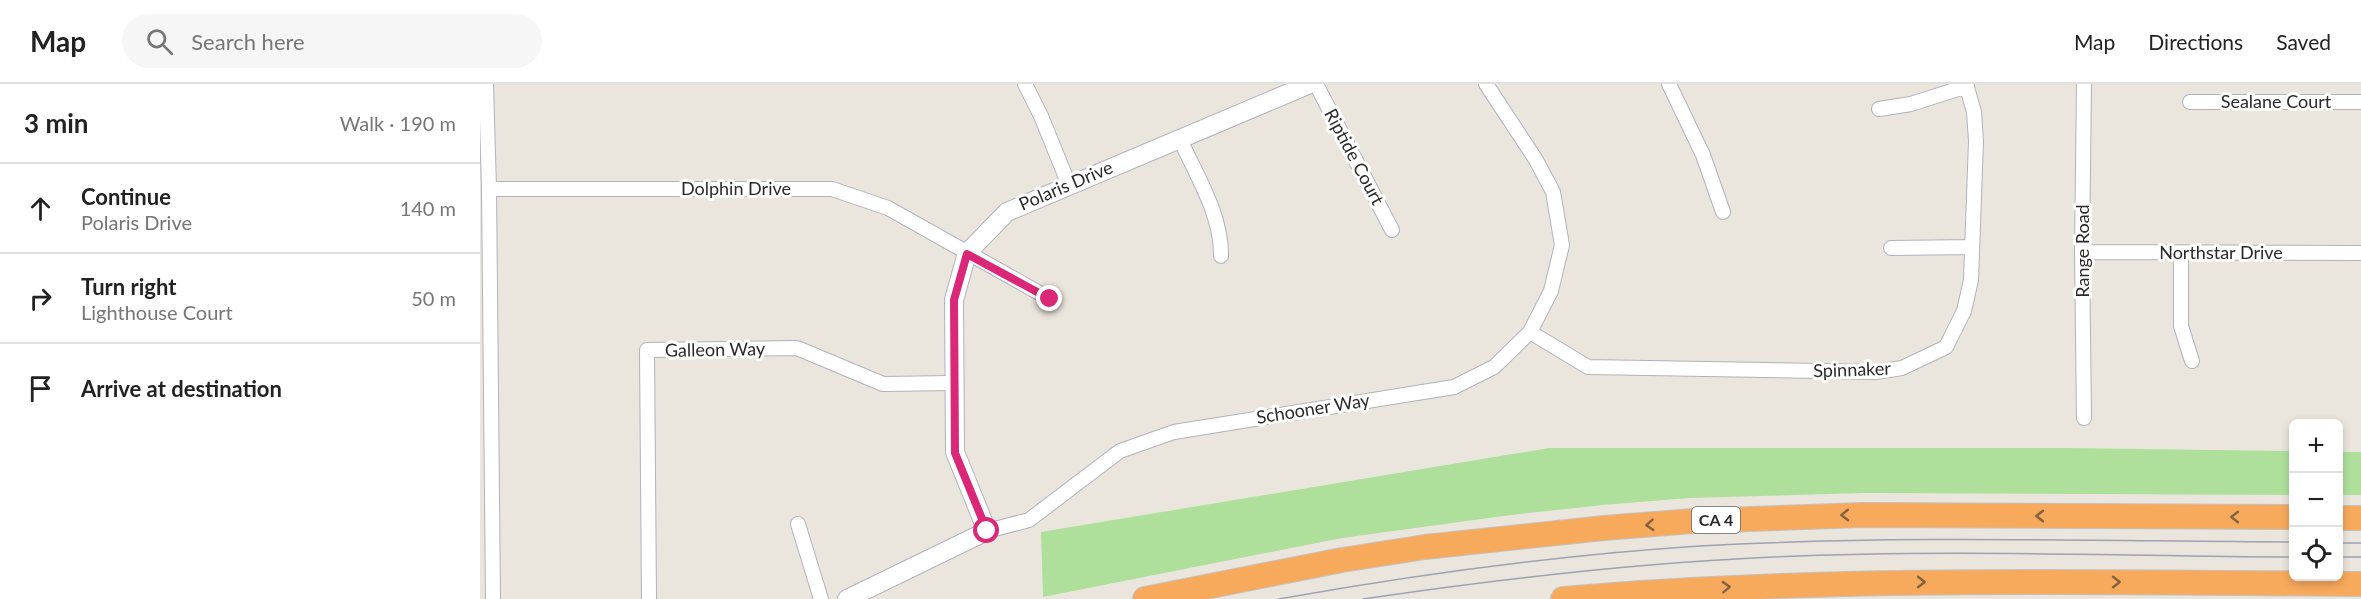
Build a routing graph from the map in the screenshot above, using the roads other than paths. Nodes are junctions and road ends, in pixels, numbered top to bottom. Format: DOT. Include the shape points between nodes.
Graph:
graph roads {
  1 [pos="486,84"];
  2 [pos="1025,84"];
  3 [pos="1310,84"];
  4 [pos="1316,84"];
  5 [pos="1486,84"];
  6 [pos="1669,84"];
  7 [pos="2084,84"];
  8 [pos="1966,85"];
  9 [pos="2190,102"];
  10 [pos="2361,102"];
  11 [pos="1879,109"];
  12 [pos="1180,139"];
  13 [pos="1069,185"];
  14 [pos="489,189"];
  15 [pos="1723,212"];
  16 [pos="1392,230"];
  17 [pos="1972,247"];
  18 [pos="1891,248"];
  19 [pos="2082,252"];
  20 [pos="2181,253"];
  21 [pos="2361,253"];
  22 [pos="967,254"];
  23 [pos="1221,256"];
  24 [pos="1050,299"];
  25 [pos="1530,332"];
  26 [pos="2192,361"];
  27 [pos="953,383"];
  28 [pos="2084,418"];
  29 [pos="2289,517"];
  30 [pos="2343,518"];
  31 [pos="2361,518"];
  32 [pos="798,524"];
  33 [pos="987,531"];
  34 [pos="2361,584"];
  35 [pos="493,599"];
  36 [pos="649,599"];
  37 [pos="821,599"];
  38 [pos="847,599"];
  39 [pos="1145,599"];
  40 [pos="1563,599"];
  1 -- 14 [label="street"];
  2 -- 13 [label="street"];
  3 -- 12 [label="street, Polaris Drive"];
  4 -- 16 [label="street, Riptide Court"];
  5 -- 25 [label="street, Schooner Way" via="1553,192 1562,245 1551,291"];
  6 -- 15 [label="street" via="1703,155"];
  7 -- 19 [label="street, Range Road"];
  8 -- 11 [label="street" via="1911,104"];
  8 -- 17 [label="street, Spinnaker" via="1974,112 1976,141"];
  9 -- 10 [label="street, Sealane Court"];
  12 -- 13 [label="street, Polaris Drive"];
  12 -- 23 [label="street" via="1215,218 1222,239"];
  13 -- 22 [label="street, Polaris Drive" via="1006,212"];
  14 -- 22 [label="street, Dolphin Drive" via="832,189 888,208"];
  14 -- 35 [label="street"];
  17 -- 18 [label="street"];
  17 -- 25 [label="street, Spinnaker" via="1971,280 1964,311 1946,347 1902,368 1876,372 1588,368"];
  19 -- 20 [label="street, Northstar Drive"];
  19 -- 28 [label="street, Range Road"];
  20 -- 21 [label="street, Northstar Drive"];
  20 -- 26 [label="street" via="2181,326"];
  22 -- 24 [label="street, Dolphin Drive"];
  22 -- 27 [label="street, Polaris Drive" via="954,300"];
  25 -- 33 [label="street, Schooner Way" via="1494,367 1454,387 1174,432 1120,451 1029,520"];
  27 -- 33 [label="street, Polaris Drive" via="955,453"];
  27 -- 36 [label="street, Galleon Way" via="883,384 797,348 647,350"];
  29 -- 39 [label="highway, CA 4, one-way" via="1863,515 1693,521 1425,548 1342,560"];
  30 -- 31 [label="highway"];
  32 -- 37 [label="street"];
  33 -- 38 [label="street, Schooner Way"];
  40 -- 34 [label="highway, one-way" via="1701,588 1869,583"];
}
